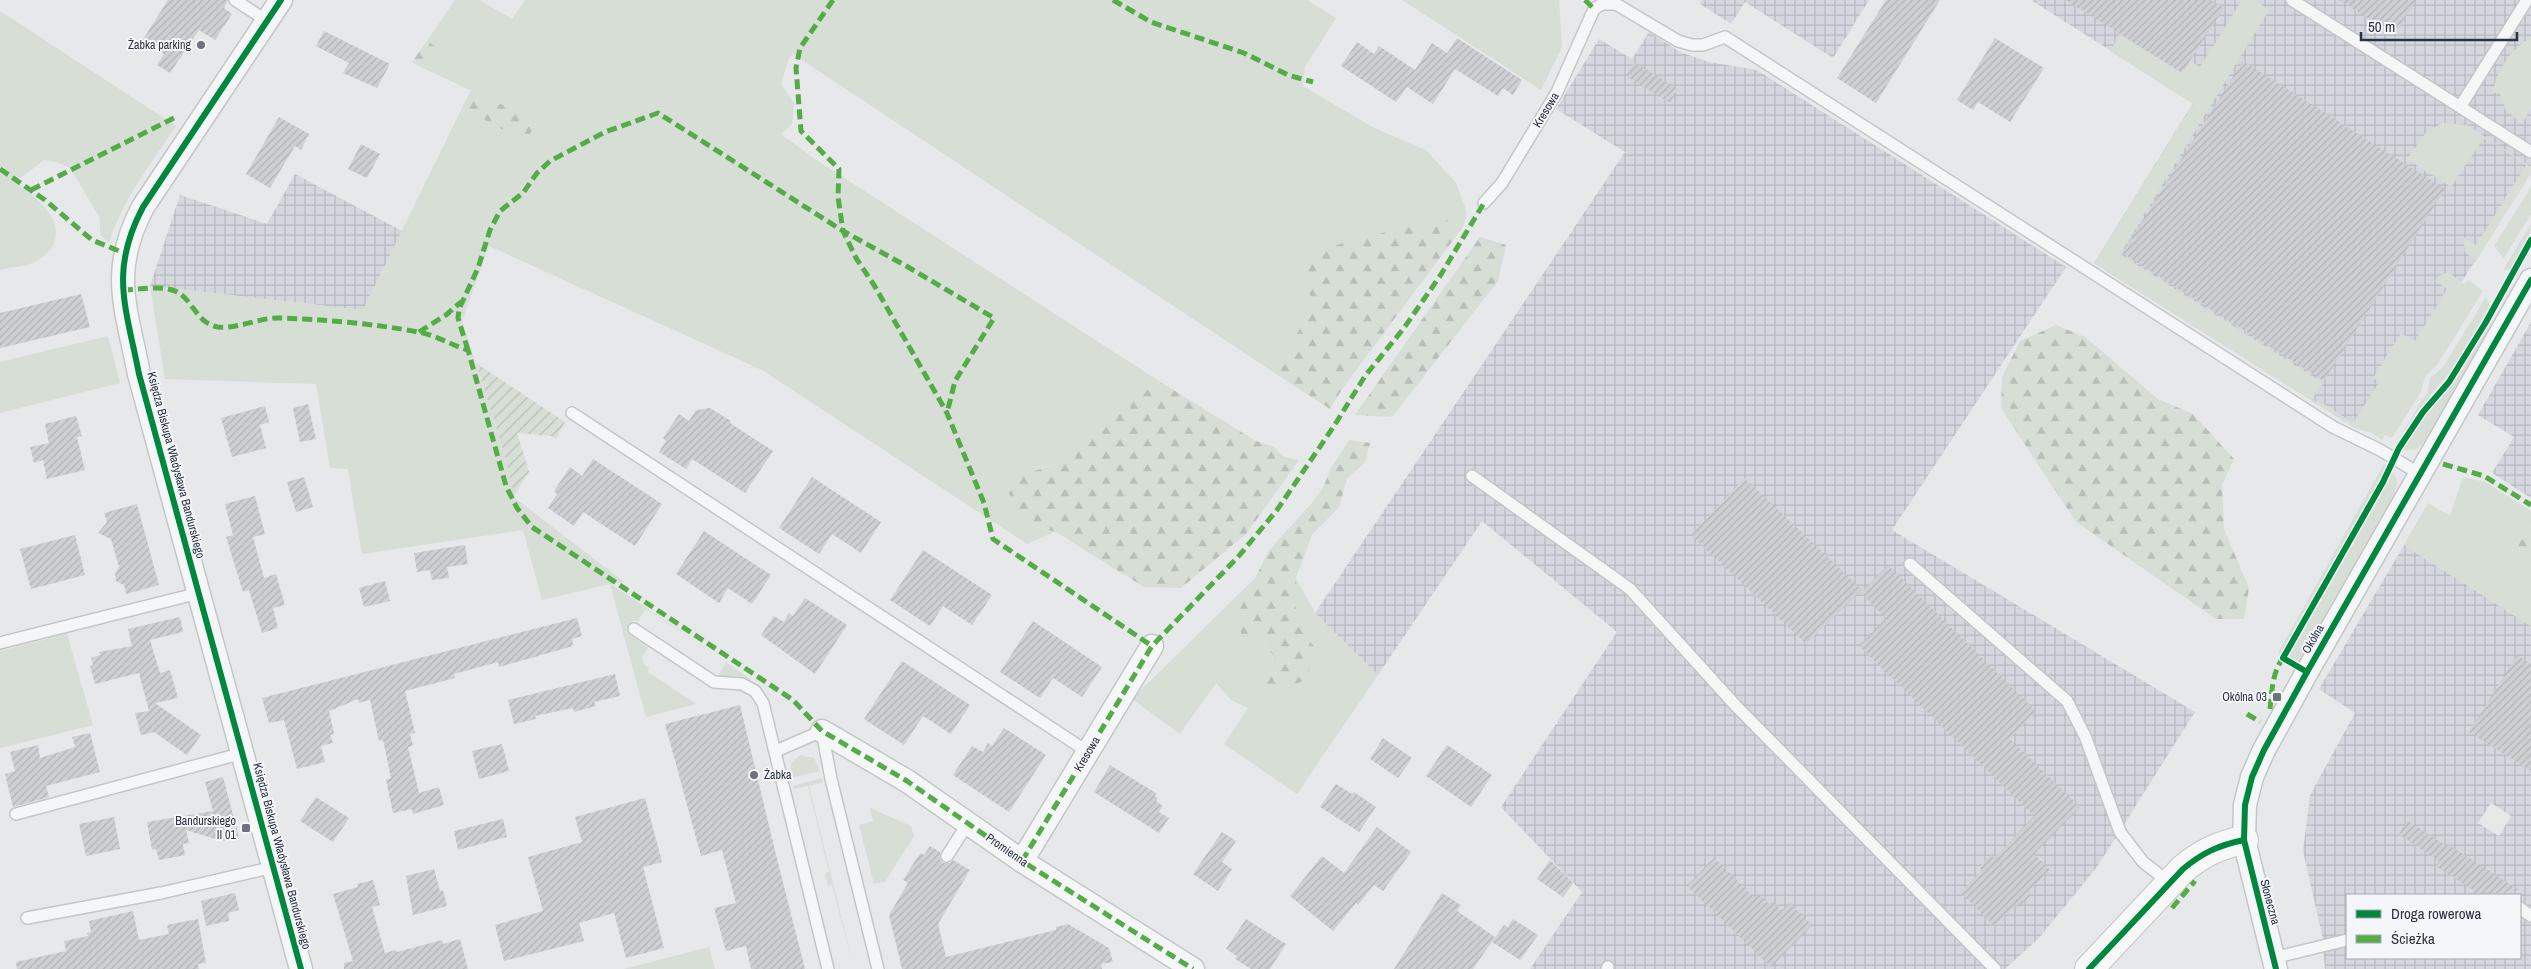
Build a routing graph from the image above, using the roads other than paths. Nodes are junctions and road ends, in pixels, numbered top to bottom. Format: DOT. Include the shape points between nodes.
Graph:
graph roads {
  1 [pos="235,0"];
  2 [pos="281,0"];
  3 [pos="2292,0"];
  4 [pos="2527,0"];
  5 [pos="267,21"];
  6 [pos="2460,106"];
  7 [pos="2531,152"];
  8 [pos="1484,203"];
  9 [pos="2531,280"];
  10 [pos="2525,305"];
  11 [pos="572,413"];
  12 [pos="2420,474"];
  13 [pos="1472,476"];
  14 [pos="1910,564"];
  15 [pos="199,593"];
  16 [pos="634,628"];
  17 [pos="0,643"];
  18 [pos="1152,646"];
  19 [pos="822,731"];
  20 [pos="776,751"];
  21 [pos="1088,752"];
  22 [pos="243,753"];
  23 [pos="16,814"];
  24 [pos="968,823"];
  25 [pos="2244,840"];
  26 [pos="947,856"];
  27 [pos="1022,861"];
  28 [pos="274,867"];
  29 [pos="2170,883"];
  30 [pos="27,918"];
  31 [pos="2346,940"];
  32 [pos="2275,963"];
  33 [pos="2095,967"];
  34 [pos="301,969"];
  35 [pos="828,969"];
  36 [pos="878,969"];
  37 [pos="1193,969"];
  38 [pos="1995,969"];
  1 -- 5 [label="lane"];
  2 -- 5 [label="street, Księdza Biskupa Władysława Bandurskiego"];
  3 -- 6 [label="lane"];
  4 -- 6 [label="lane"];
  5 -- 15 [label="street, Księdza Biskupa Władysława Bandurskiego" via="151,193 132,228 122,264 124,302 139,374"];
  6 -- 7 [label="lane"];
  8 -- 12 [label="lane, Kresowa" via="1502,183 1557,92 1594,9 1602,4 1616,4 1678,41 1703,45 1725,37 2333,427"];
  9 -- 10 [label="street, Okólna"];
  10 -- 12 [label="street, Okólna"];
  11 -- 21 [label="lane"];
  12 -- 25 [label="street, Okólna" via="2259,760 2245,805"];
  13 -- 38 [label="lane" via="1630,589 1736,706"];
  14 -- 29 [label="lane" via="2067,701 2085,736 2120,832 2143,862"];
  15 -- 17 [label="lane"];
  15 -- 22 [label="street, Księdza Biskupa Władysława Bandurskiego"];
  16 -- 20 [label="lane" via="714,682 742,684 755,691 763,702"];
  18 -- 21 [label="street, Kresowa"];
  19 -- 20 [label="lane"];
  19 -- 24 [label="street, Promienna" via="907,781"];
  19 -- 36 [label="lane"];
  20 -- 35 [label="lane"];
  21 -- 27 [label="street, Kresowa"];
  22 -- 23 [label="lane"];
  22 -- 28 [label="street, Księdza Biskupa Władysława Bandurskiego"];
  24 -- 26 [label="lane"];
  24 -- 27 [label="street, Promienna"];
  25 -- 29 [label="street" via="2204,852"];
  25 -- 32 [label="street, Słoneczna"];
  27 -- 37 [label="street, Promienna"];
  28 -- 30 [label="lane"];
  28 -- 34 [label="street, Księdza Biskupa Władysława Bandurskiego"];
  29 -- 33 [label="street"];
  31 -- 32 [label="lane"];
}
